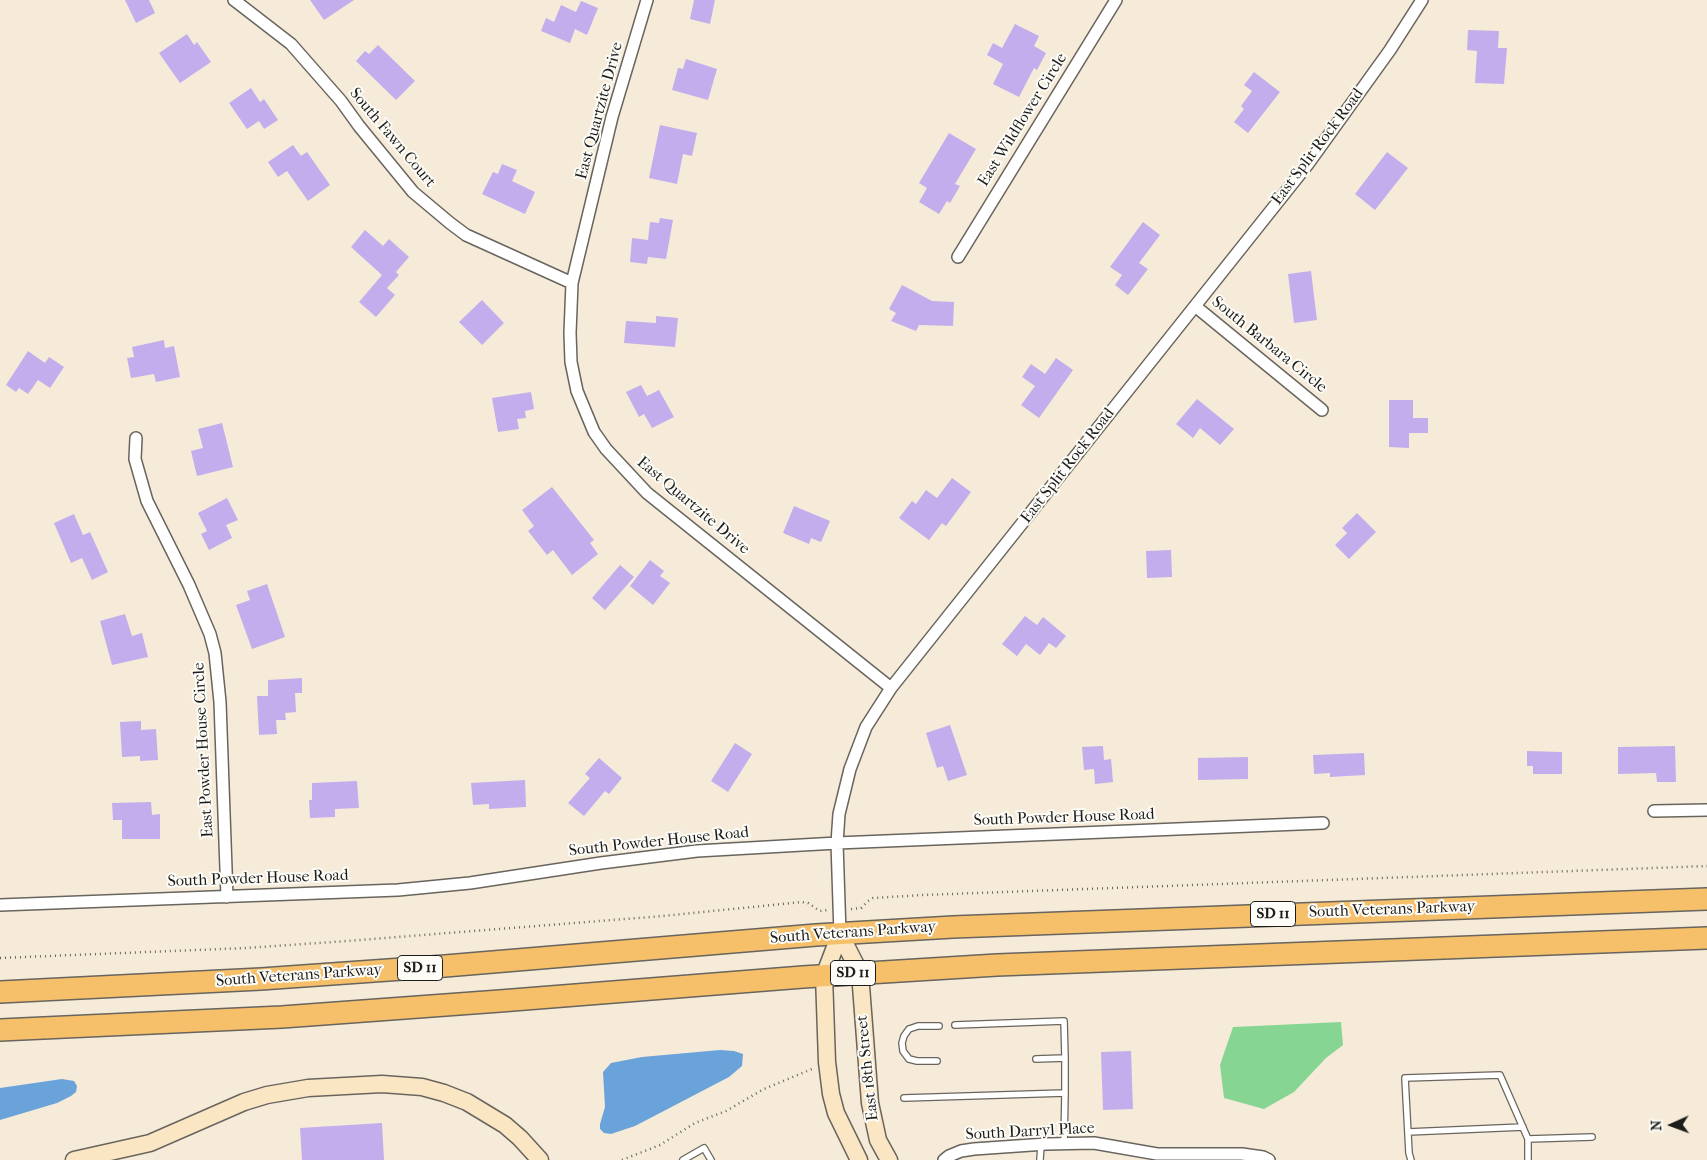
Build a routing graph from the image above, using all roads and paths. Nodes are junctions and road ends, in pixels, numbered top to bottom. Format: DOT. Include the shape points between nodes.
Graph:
graph roads {
  1 [pos="234,0"];
  2 [pos="647,0"];
  3 [pos="1116,0"];
  4 [pos="1422,0"];
  5 [pos="958,256"];
  6 [pos="572,283"];
  7 [pos="1196,306"];
  8 [pos="1322,410"];
  9 [pos="136,438"];
  10 [pos="891,688"];
  11 [pos="1707,810"];
  12 [pos="1654,811"];
  13 [pos="1323,824"];
  14 [pos="837,843"];
  15 [pos="1707,866"];
  16 [pos="227,897"];
  17 [pos="1707,899"];
  18 [pos="0,905"];
  19 [pos="861,908"];
  20 [pos="820,911"];
  21 [pos="840,934"];
  22 [pos="1707,938"];
  23 [pos="0,958"];
  24 [pos="860,973"];
  25 [pos="824,976"];
  26 [pos="0,992"];
  27 [pos="955,1025"];
  28 [pos="939,1026"];
  29 [pos="0,1030"];
  30 [pos="1064,1058"];
  31 [pos="1036,1059"];
  32 [pos="937,1061"];
  33 [pos="814,1068"];
  34 [pos="1065,1092"];
  35 [pos="904,1098"];
  36 [pos="1523,1127"];
  37 [pos="1408,1132"];
  38 [pos="1592,1137"];
  39 [pos="1528,1139"];
  40 [pos="1064,1144"];
  41 [pos="1041,1145"];
  42 [pos="74,1160"];
  43 [pos="540,1160"];
  44 [pos="622,1160"];
  45 [pos="683,1160"];
  46 [pos="711,1160"];
  47 [pos="859,1160"];
  48 [pos="889,1160"];
  49 [pos="944,1160"];
  50 [pos="1040,1160"];
  51 [pos="1269,1160"];
  52 [pos="1410,1160"];
  53 [pos="1528,1160"];
  1 -- 6 [label="street, South Fawn Court" via="291,44 413,192 450,223 466,235"];
  2 -- 6 [label="street, East Quartzite Drive" via="612,117"];
  3 -- 5 [label="street, East Wildflower Circle"];
  4 -- 7 [label="street, East Split Rock Road" via="1308,164"];
  6 -- 10 [label="street, East Quartzite Drive" via="570,333 577,391 594,432 606,449 648,493"];
  7 -- 8 [label="street, South Barbara Circle"];
  7 -- 10 [label="street, East Split Rock Road"];
  9 -- 16 [label="street, East Powder House Circle" via="135,459 147,501 189,585 215,653 220,702"];
  10 -- 14 [label="street, East Split Rock Road" via="866,727 850,769 839,814"];
  11 -- 12 [label="street"];
  13 -- 14 [label="street, South Powder House Road"];
  14 -- 16 [label="street, South Powder House Road" via="697,851 461,884"];
  14 -- 21 [label="street, East Split Rock Road"];
  15 -- 19 [label="path" via="923,895 873,898"];
  16 -- 18 [label="street, South Powder House Road"];
  17 -- 21 [label="highway, South Veterans Parkway / SD 11" via="1082,921"];
  20 -- 23 [label="path" via="802,902 347,941"];
  21 -- 24 [label="street, East Split Rock Road"];
  21 -- 25 [label="street, East 18th Street"];
  21 -- 26 [label="highway, South Veterans Parkway / SD 11" via="261,979"];
  22 -- 24 [label="highway, SD 11" via="1209,956"];
  24 -- 25 [label="highway, SD 11"];
  24 -- 48 [label="street, East 18th Street" via="870,1103 878,1140"];
  25 -- 29 [label="highway, SD 11" via="292,1016"];
  25 -- 47 [label="street, East 18th Street" via="831,1094 844,1133"];
  27 -- 30 [label="lane" via="1064,1022"];
  28 -- 32 [label="lane" via="909,1029 902,1043 908,1059"];
  30 -- 31 [label="lane"];
  30 -- 34 [label="lane"];
  33 -- 44 [label="path" via="764,1089 660,1144"];
  34 -- 35 [label="lane"];
  34 -- 40 [label="lane"];
  36 -- 37 [label="lane"];
  36 -- 37 [label="lane" via="1500,1075 1405,1078"];
  36 -- 39 [label="lane"];
  37 -- 52 [label="lane"];
  38 -- 39 [label="lane"];
  39 -- 53 [label="lane"];
  40 -- 41 [label="street, South Darryl Place"];
  40 -- 51 [label="street, South Darryl Place" via="1094,1144 1156,1154 1242,1154"];
  41 -- 49 [label="street, South Darryl Place" via="974,1149"];
  41 -- 50 [label="lane"];
  42 -- 43 [label="street" via="150,1143 267,1095 308,1088 382,1084 422,1087 467,1102 505,1125"];
  45 -- 46 [label="lane" via="704,1148"];
}
